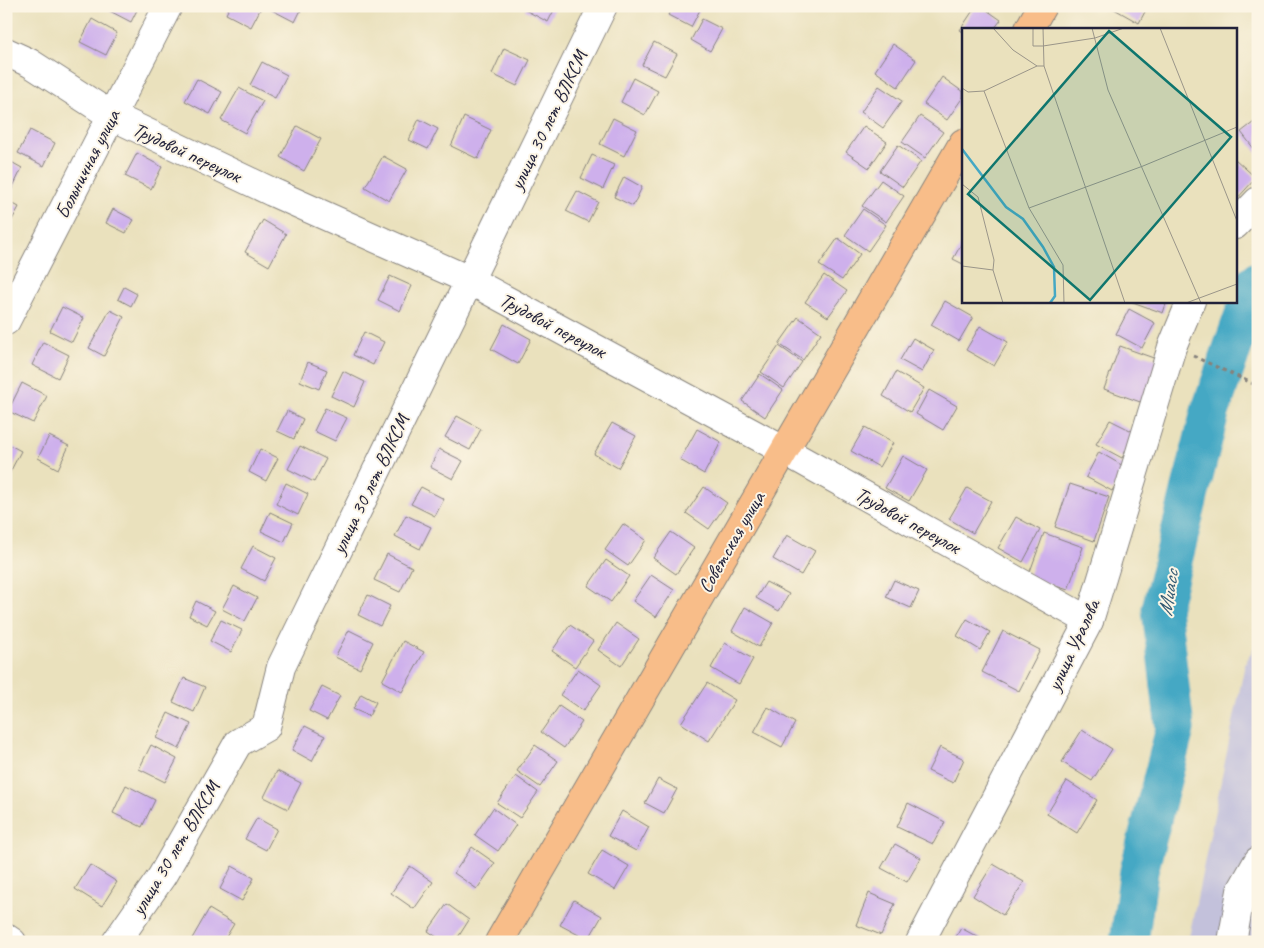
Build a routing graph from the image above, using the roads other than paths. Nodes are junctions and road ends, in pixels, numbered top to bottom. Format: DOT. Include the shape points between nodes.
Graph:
graph roads {
  1 [pos="168,6"];
  2 [pos="603,6"];
  3 [pos="1042,6"];
  4 [pos="1030,28"];
  5 [pos="6,52"];
  6 [pos="112,116"];
  7 [pos="962,145"];
  8 [pos="1258,200"];
  9 [pos="1236,224"];
  10 [pos="470,280"];
  11 [pos="1191,302"];
  12 [pos="6,321"];
  13 [pos="785,451"];
  14 [pos="1089,621"];
  15 [pos="1258,861"];
  16 [pos="6,938"];
  17 [pos="12,942"];
  18 [pos="116,942"];
  19 [pos="500,942"];
  20 [pos="920,942"];
  21 [pos="1232,942"];
  1 -- 6 [label="street, Больничная улица"];
  2 -- 10 [label="street, улица 30 лет ВЛКСМ"];
  3 -- 4 [label="main road"];
  5 -- 6 [label="street, Трудовой переулок"];
  6 -- 10 [label="street, Трудовой переулок"];
  6 -- 12 [label="street, Больничная улица"];
  7 -- 13 [label="main road, Советская улица"];
  8 -- 9 [label="street"];
  10 -- 13 [label="street, Трудовой переулок"];
  10 -- 18 [label="street, улица 30 лет ВЛКСМ" via="281,667 266,726 238,743 162,876"];
  11 -- 14 [label="street, улица Уралова" via="1172,347"];
  13 -- 14 [label="street, Трудовой переулок"];
  13 -- 19 [label="main road, Советская улица"];
  14 -- 20 [label="street, улица Уралова"];
  15 -- 21 [label="street" via="1241,891"];
  16 -- 17 [label="street"];
}
